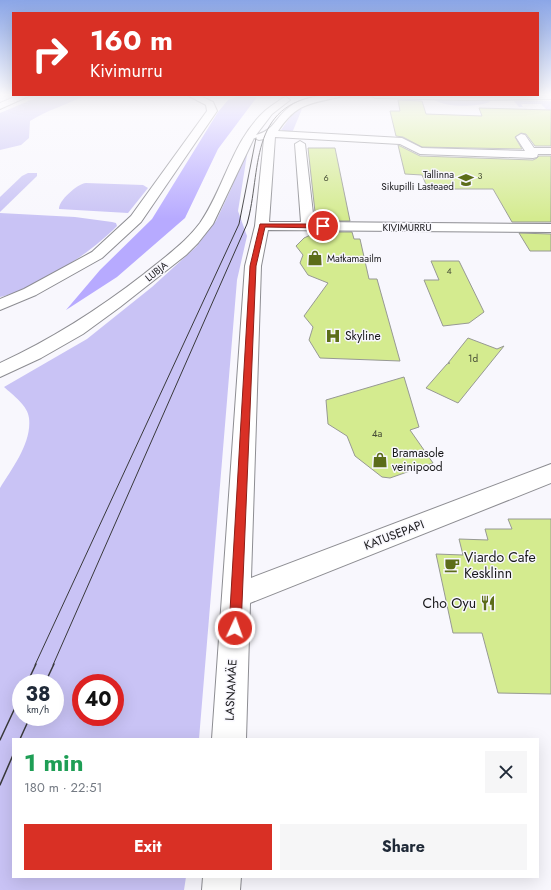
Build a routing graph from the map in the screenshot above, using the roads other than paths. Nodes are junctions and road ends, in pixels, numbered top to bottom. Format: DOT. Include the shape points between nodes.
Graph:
graph roads {
  1 [pos="195,136"];
  2 [pos="252,136"];
  3 [pos="265,136"];
  4 [pos="271,136"];
  5 [pos="300,136"];
  6 [pos="520,137"];
  7 [pos="249,140"];
  8 [pos="300,144"];
  9 [pos="551,150"];
  10 [pos="531,151"];
  11 [pos="262,226"];
  12 [pos="308,226"];
  13 [pos="551,228"];
  14 [pos="0,305"];
  15 [pos="0,371"];
  16 [pos="551,473"];
  17 [pos="236,596"];
  18 [pos="229,738"];
  19 [pos="222,878"];
  20 [pos="221,890"];
  1 -- 14 [label="street" via="136,219 97,255 30,292"];
  2 -- 7 [label="street"];
  3 -- 7 [label="street"];
  4 -- 11 [label="street, LASNAMÄE"];
  5 -- 10 [label="street" via="402,141 420,151 533,155"];
  6 -- 10 [label="street"];
  7 -- 15 [label="street, LUBJA" via="233,168 221,197 194,240 155,272 68,335"];
  8 -- 12 [label="street"];
  9 -- 10 [label="street"];
  11 -- 12 [label="street, KIVIMURRU"];
  11 -- 17 [label="street, LASNAMÄE" via="253,266"];
  12 -- 13 [label="street, KIVIMURRU"];
  16 -- 17 [label="street, KATUSEPAPI"];
  17 -- 18 [label="street, LASNAMÄE"];
  19 -- 20 [label="street"];
}
